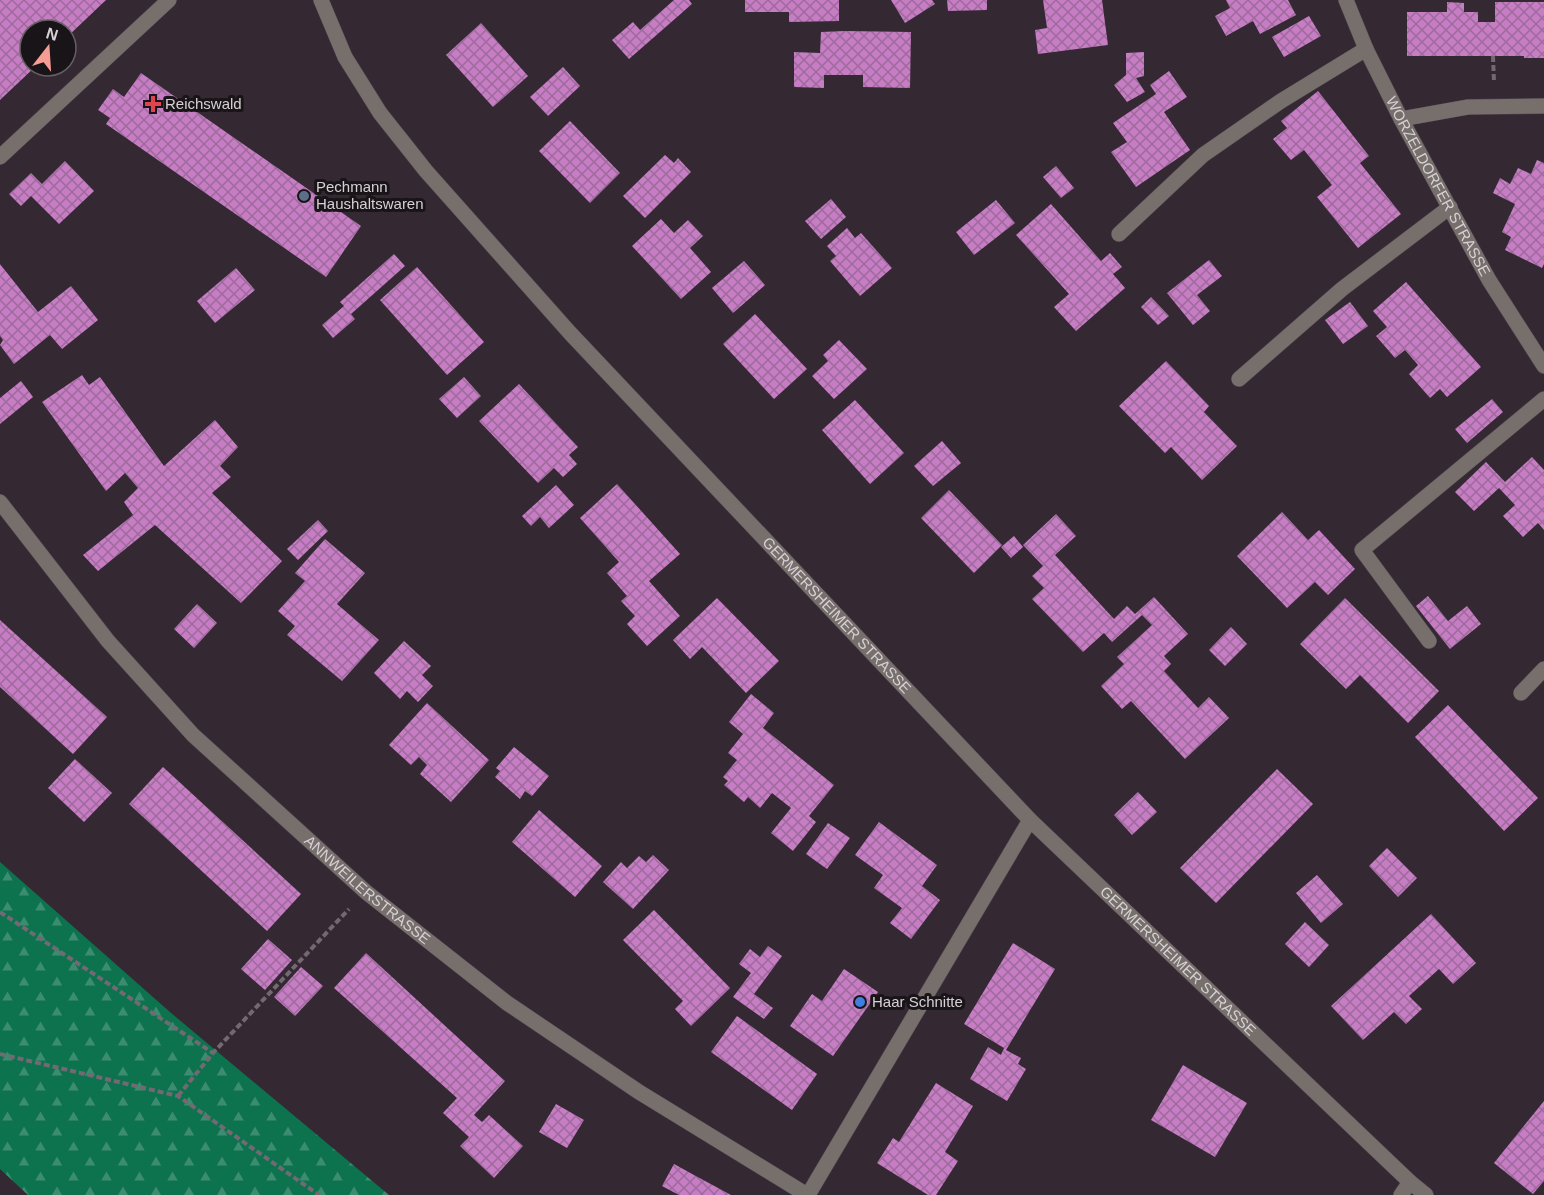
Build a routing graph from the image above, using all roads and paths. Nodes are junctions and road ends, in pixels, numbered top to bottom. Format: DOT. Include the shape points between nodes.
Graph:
graph roads {
  1 [pos="169,0"];
  2 [pos="321,0"];
  3 [pos="1346,0"];
  4 [pos="1366,49"];
  5 [pos="1544,106"];
  6 [pos="1401,118"];
  7 [pos="0,157"];
  8 [pos="1450,207"];
  9 [pos="1119,234"];
  10 [pos="1544,366"];
  11 [pos="1239,379"];
  12 [pos="1544,399"];
  13 [pos="0,502"];
  14 [pos="1429,641"];
  15 [pos="1544,669"];
  16 [pos="1521,693"];
  17 [pos="1030,820"];
  18 [pos="366,891"];
  19 [pos="0,912"];
  20 [pos="213,1053"];
  21 [pos="0,1054"];
  22 [pos="178,1096"];
  23 [pos="309,1188"];
  24 [pos="1405,1189"];
  25 [pos="311,1195"];
  26 [pos="318,1195"];
  27 [pos="807,1195"];
  28 [pos="1426,1195"];
  1 -- 7 [label="street"];
  2 -- 17 [label="street, GERMERSHEIMER STRASSE" via="345,57 380,113 426,171 570,333"];
  3 -- 4 [label="street, WORZELDORFER STRASSE"];
  4 -- 6 [label="street, WORZELDORFER STRASSE"];
  4 -- 9 [label="street" via="1203,155"];
  5 -- 6 [label="street" via="1468,107"];
  6 -- 8 [label="street, WORZELDORFER STRASSE"];
  8 -- 10 [label="street, WORZELDORFER STRASSE" via="1489,280"];
  8 -- 11 [label="street" via="1342,289"];
  12 -- 14 [label="street" via="1362,550"];
  13 -- 18 [label="street, ANNWEILERSTRASSE" via="108,641 193,735"];
  15 -- 16 [label="street"];
  17 -- 24 [label="street, GERMERSHEIMER STRASSE"];
  17 -- 27 [label="street"];
  18 -- 20 [label="path"];
  18 -- 27 [label="street, ANNWEILERSTRASSE" via="507,1003 639,1092"];
  19 -- 20 [label="path"];
  20 -- 22 [label="path"];
  21 -- 22 [label="path"];
  22 -- 23 [label="path"];
  23 -- 25 [label="path"];
  23 -- 26 [label="path"];
  24 -- 28 [label="street, GERMERSHEIMER STRASSE"];
}
